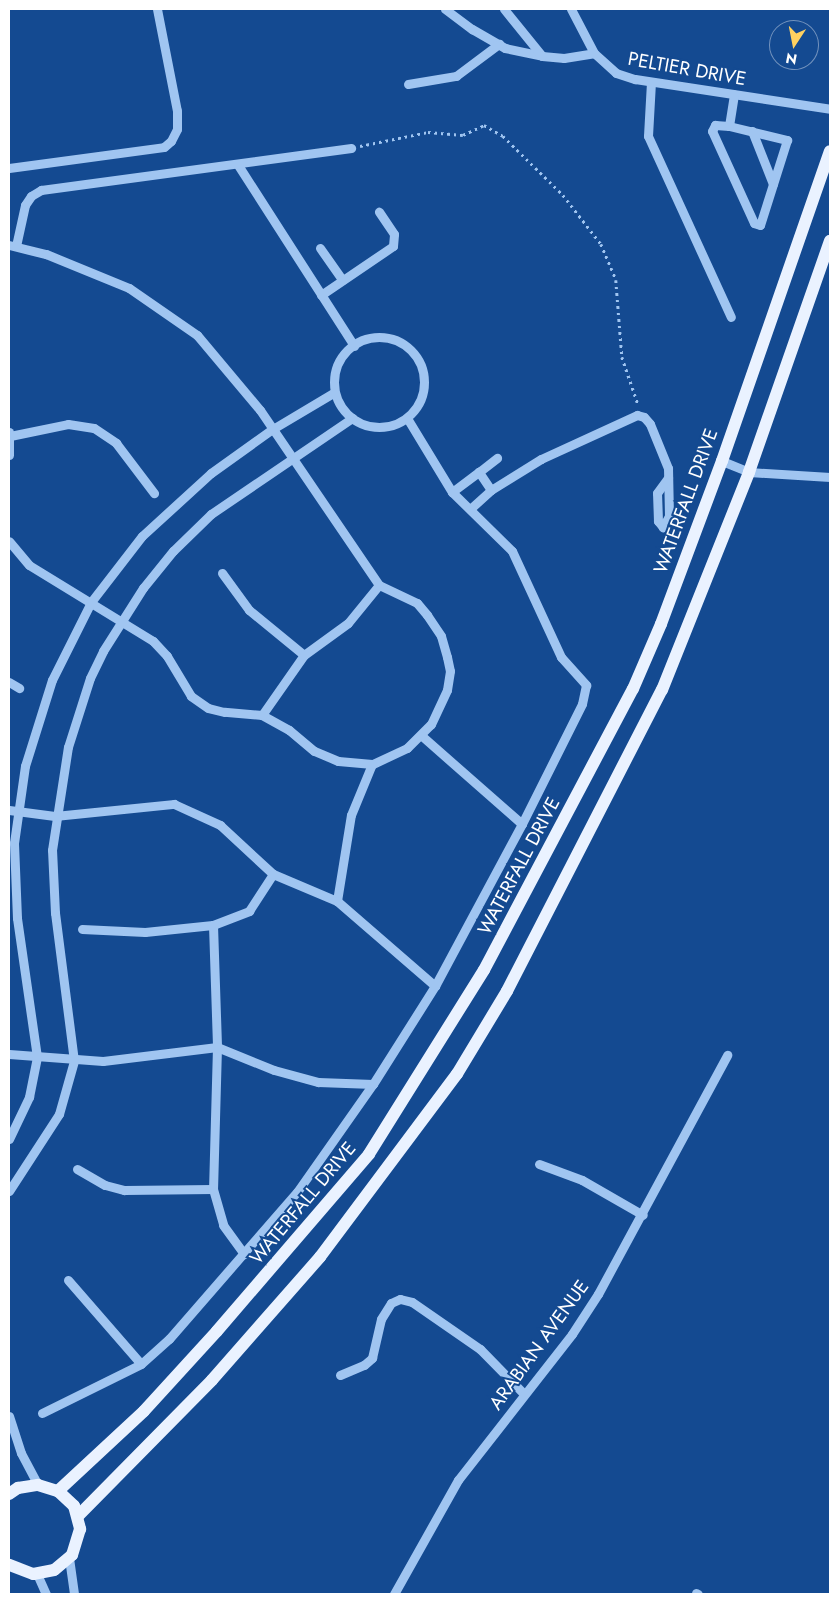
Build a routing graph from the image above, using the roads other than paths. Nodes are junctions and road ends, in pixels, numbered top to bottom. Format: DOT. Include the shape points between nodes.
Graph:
graph roads {
  1 [pos="157,9"];
  2 [pos="445,9"];
  3 [pos="504,9"];
  4 [pos="571,9"];
  5 [pos="499,44"];
  6 [pos="594,53"];
  7 [pos="542,56"];
  8 [pos="651,82"];
  9 [pos="408,84"];
  10 [pos="734,94"];
  11 [pos="830,109"];
  12 [pos="729,126"];
  13 [pos="752,131"];
  14 [pos="352,148"];
  15 [pos="830,151"];
  16 [pos="238,166"];
  17 [pos="9,168"];
  18 [pos="773,184"];
  19 [pos="379,212"];
  20 [pos="830,241"];
  21 [pos="13,246"];
  22 [pos="320,248"];
  23 [pos="342,280"];
  24 [pos="321,295"];
  25 [pos="731,317"];
  26 [pos="354,346"];
  27 [pos="335,392"];
  28 [pos="352,418"];
  29 [pos="407,418"];
  30 [pos="271,430"];
  31 [pos="9,434"];
  32 [pos="9,455"];
  33 [pos="497,458"];
  34 [pos="292,459"];
  35 [pos="722,461"];
  36 [pos="479,472"];
  37 [pos="749,472"];
  38 [pos="668,478"];
  39 [pos="830,478"];
  40 [pos="492,490"];
  41 [pos="452,492"];
  42 [pos="154,493"];
  43 [pos="470,510"];
  44 [pos="9,541"];
  45 [pos="222,573"];
  46 [pos="379,585"];
  47 [pos="91,602"];
  48 [pos="122,621"];
  49 [pos="304,655"];
  50 [pos="9,682"];
  51 [pos="19,688"];
  52 [pos="262,715"];
  53 [pos="422,736"];
  54 [pos="372,764"];
  55 [pos="13,810"];
  56 [pos="55,816"];
  57 [pos="522,824"];
  58 [pos="273,874"];
  59 [pos="336,901"];
  60 [pos="13,919"];
  61 [pos="213,925"];
  62 [pos="82,929"];
  63 [pos="435,986"];
  64 [pos="217,1047"];
  65 [pos="9,1054"];
  66 [pos="727,1054"];
  67 [pos="37,1057"];
  68 [pos="74,1061"];
  69 [pos="373,1084"];
  70 [pos="9,1140"];
  71 [pos="539,1164"];
  72 [pos="77,1169"];
  73 [pos="213,1189"];
  74 [pos="9,1190"];
  75 [pos="643,1215"];
  76 [pos="244,1254"];
  77 [pos="68,1280"];
  78 [pos="141,1364"];
  79 [pos="340,1374"];
  80 [pos="524,1394"];
  81 [pos="42,1414"];
  82 [pos="9,1416"];
  83 [pos="38,1485"];
  84 [pos="58,1491"];
  85 [pos="9,1494"];
  86 [pos="78,1516"];
  87 [pos="69,1558"];
  88 [pos="9,1565"];
  89 [pos="21,1572"];
  90 [pos="37,1574"];
  91 [pos="9,1578"];
  92 [pos="46,1594"];
  93 [pos="74,1594"];
  94 [pos="394,1594"];
  1 -- 17 [label="street" via="177,111 177,129 171,141 164,147"];
  2 -- 5 [label="street"];
  3 -- 7 [label="street"];
  4 -- 6 [label="street, PELTIER DRIVE"];
  5 -- 7 [label="street"];
  5 -- 9 [label="street" via="456,76"];
  6 -- 7 [label="street" via="564,58"];
  6 -- 8 [label="street, PELTIER DRIVE" via="616,73"];
  8 -- 10 [label="street, PELTIER DRIVE"];
  8 -- 25 [label="street" via="648,136"];
  10 -- 11 [label="street, PELTIER DRIVE"];
  10 -- 12 [label="street"];
  12 -- 13 [label="street"];
  12 -- 18 [label="street" via="715,125 712,131 758,225"];
  13 -- 18 [label="street"];
  13 -- 18 [label="street" via="787,140"];
  14 -- 16 [label="street"];
  15 -- 35 [label="main road, WATERFALL DRIVE"];
  16 -- 21 [label="street" via="41,190 25,205"];
  16 -- 24 [label="street"];
  19 -- 23 [label="street" via="394,234 393,246"];
  20 -- 37 [label="main road"];
  21 -- 30 [label="street" via="46,254 99,275 128,288 161,309 197,336 219,359 260,410"];
  22 -- 23 [label="street"];
  23 -- 24 [label="street"];
  24 -- 26 [label="street"];
  26 -- 27 [label="street" via="340,361 335,376"];
  26 -- 29 [label="street" via="380,337 395,340 409,348 419,361 424,376 424,392 418,407"];
  27 -- 28 [label="street" via="341,407"];
  27 -- 30 [label="street"];
  28 -- 29 [label="street" via="379,427"];
  28 -- 34 [label="street"];
  29 -- 41 [label="street"];
  30 -- 34 [label="street"];
  30 -- 47 [label="street" via="174,504 142,536"];
  31 -- 32 [label="street"];
  31 -- 42 [label="street" via="68,424 94,428 116,443"];
  33 -- 36 [label="street"];
  34 -- 46 [label="street"];
  34 -- 48 [label="street" via="211,514 174,551"];
  35 -- 37 [label="street"];
  35 -- 84 [label="main road, WATERFALL DRIVE" via="633,689 484,970 410,1092 369,1154 273,1269 144,1411"];
  36 -- 40 [label="street"];
  36 -- 41 [label="street"];
  37 -- 39 [label="street"];
  37 -- 86 [label="main road" via="682,644 641,736 507,991 457,1074 320,1257 212,1380"];
  38 -- 40 [label="street" via="668,468 650,424 640,416 598,430 565,451 541,459"];
  40 -- 43 [label="street"];
  41 -- 43 [label="street"];
  43 -- 57 [label="street" via="512,552 561,656 586,684 582,704"];
  44 -- 47 [label="street" via="29,565"];
  45 -- 49 [label="street" via="254,615"];
  46 -- 49 [label="street" via="348,624"];
  46 -- 53 [label="street" via="417,604 441,636 447,657 450,671 447,690"];
  47 -- 48 [label="street"];
  47 -- 55 [label="street" via="40,711"];
  48 -- 52 [label="street" via="162,649 191,696 208,708"];
  48 -- 56 [label="street" via="103,650 76,716"];
  49 -- 52 [label="street"];
  50 -- 51 [label="street"];
  52 -- 54 [label="street" via="328,758"];
  53 -- 54 [label="street" via="393,756"];
  53 -- 57 [label="street"];
  54 -- 59 [label="street" via="351,815"];
  55 -- 56 [label="street"];
  55 -- 60 [label="street"];
  56 -- 58 [label="street" via="174,804 220,825"];
  56 -- 68 [label="street" via="52,850 54,913"];
  57 -- 63 [label="street"];
  58 -- 59 [label="street"];
  58 -- 61 [label="street" via="249,911"];
  59 -- 63 [label="street"];
  60 -- 67 [label="street"];
  61 -- 62 [label="street" via="146,932"];
  61 -- 64 [label="street"];
  63 -- 69 [label="street"];
  64 -- 68 [label="street"];
  64 -- 69 [label="street" via="274,1070 318,1082"];
  64 -- 73 [label="street"];
  65 -- 67 [label="street"];
  66 -- 75 [label="street, ARABIAN AVENUE"];
  67 -- 68 [label="street"];
  67 -- 70 [label="street" via="29,1097"];
  68 -- 74 [label="street" via="59,1114"];
  69 -- 76 [label="street" via="297,1192"];
  71 -- 75 [label="street" via="582,1180"];
  72 -- 73 [label="street" via="105,1185 124,1190"];
  73 -- 76 [label="street" via="223,1226"];
  75 -- 80 [label="street, ARABIAN AVENUE" via="586,1312"];
  76 -- 78 [label="street" via="170,1338"];
  77 -- 78 [label="street"];
  78 -- 81 [label="street"];
  79 -- 80 [label="street" via="364,1365 372,1358 381,1319 392,1303 400,1299 412,1302 480,1349"];
  80 -- 94 [label="street, ARABIAN AVENUE" via="458,1480"];
  82 -- 83 [label="street" via="21,1453"];
  83 -- 84 [label="main road"];
  83 -- 85 [label="main road" via="18,1488"];
  84 -- 86 [label="main road"];
  86 -- 87 [label="main road" via="78,1543"];
  87 -- 90 [label="main road" via="54,1570"];
  87 -- 93 [label="street"];
  88 -- 89 [label="main road"];
  89 -- 90 [label="main road"];
  89 -- 91 [label="main road"];
  90 -- 92 [label="street"];
}
